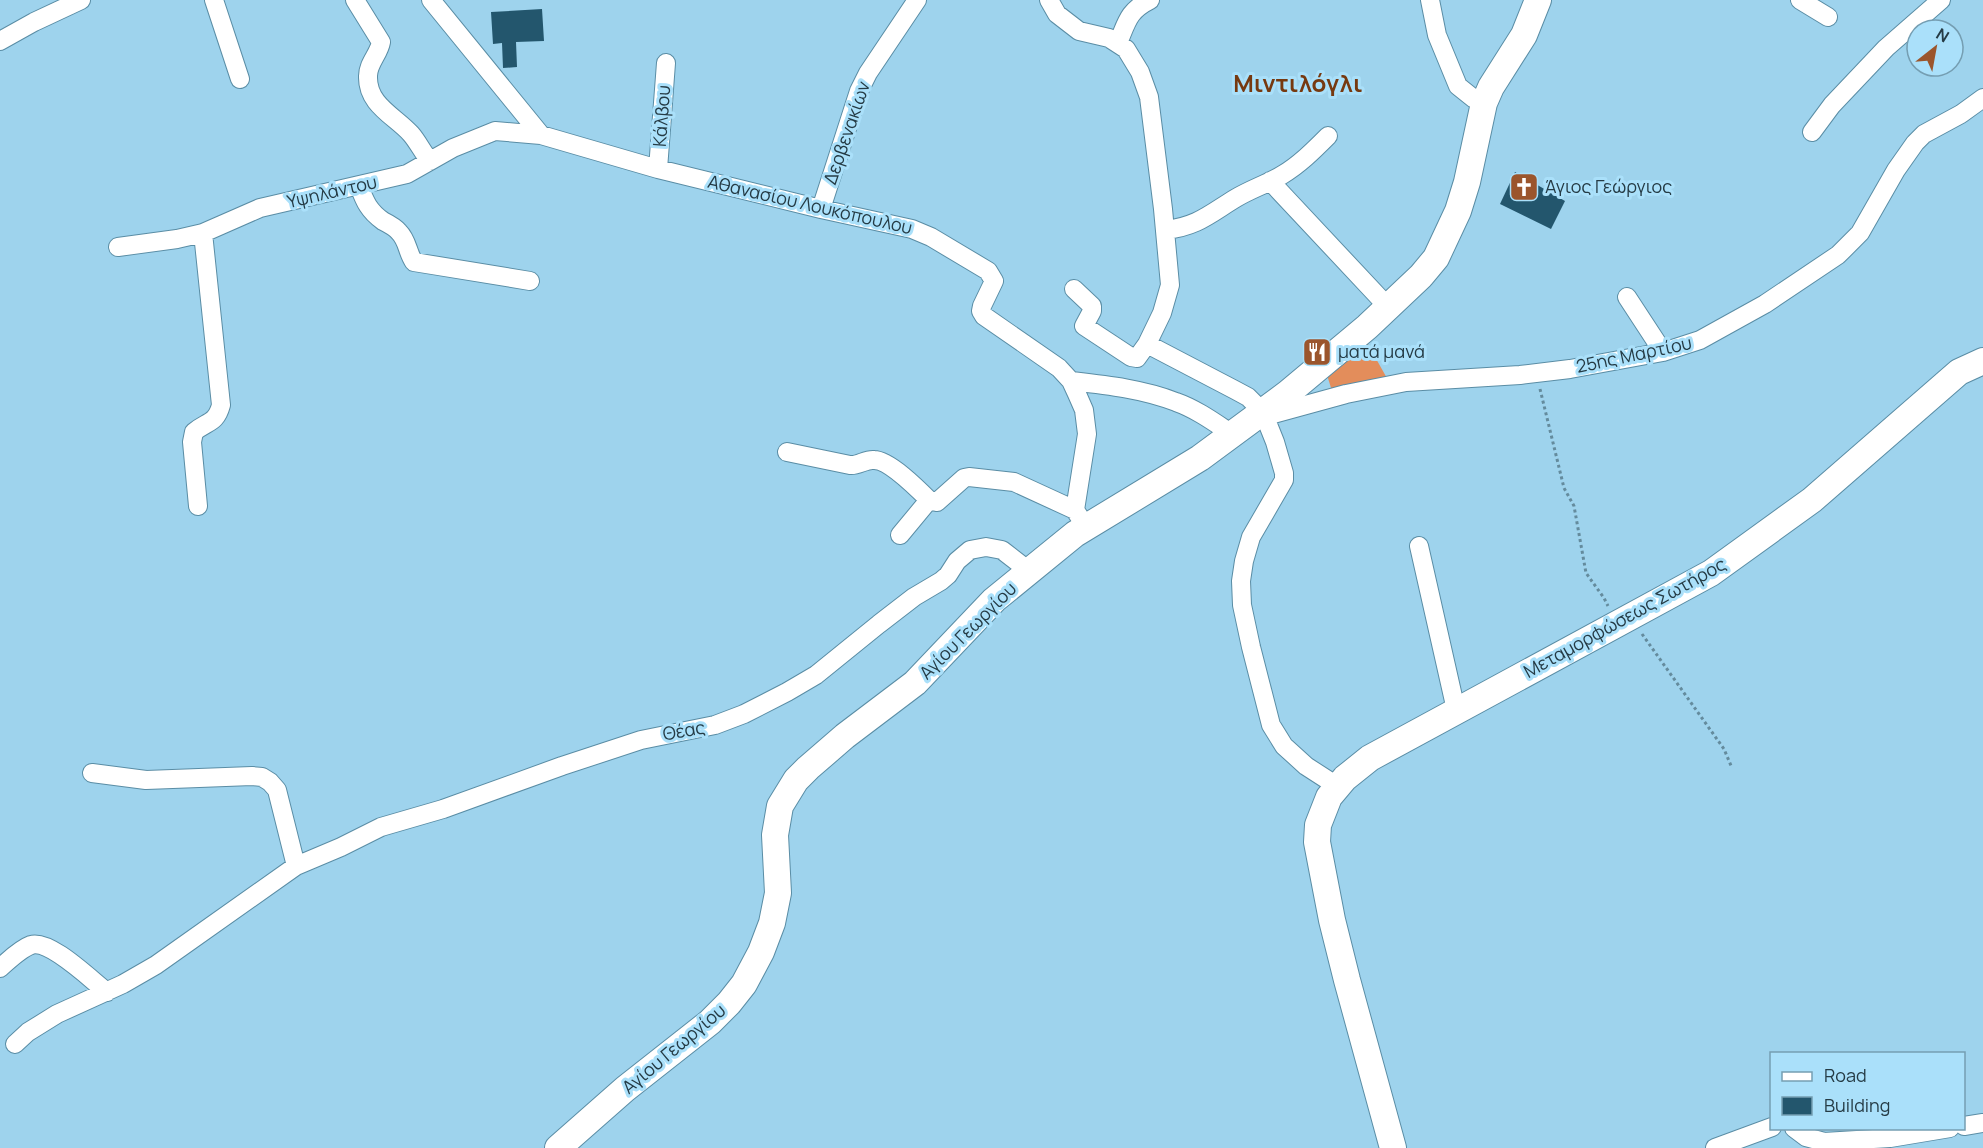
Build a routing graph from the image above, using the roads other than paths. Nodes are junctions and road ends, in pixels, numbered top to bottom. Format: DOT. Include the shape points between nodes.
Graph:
graph roads {
  1 [pos="81,0"];
  2 [pos="214,0"];
  3 [pos="355,0"];
  4 [pos="431,0"];
  5 [pos="916,0"];
  6 [pos="1048,0"];
  7 [pos="1150,0"];
  8 [pos="1430,0"];
  9 [pos="1538,0"];
  10 [pos="1800,0"];
  11 [pos="1934,3"];
  12 [pos="1828,16"];
  13 [pos="0,41"];
  14 [pos="1118,43"];
  15 [pos="666,63"];
  16 [pos="240,79"];
  17 [pos="1983,98"];
  18 [pos="1484,103"];
  19 [pos="1812,132"];
  20 [pos="541,135"];
  21 [pos="1328,136"];
  22 [pos="430,161"];
  23 [pos="658,169"];
  24 [pos="1270,181"];
  25 [pos="359,186"];
  26 [pos="821,209"];
  27 [pos="1165,230"];
  28 [pos="203,233"];
  29 [pos="118,247"];
  30 [pos="530,281"];
  31 [pos="1074,289"];
  32 [pos="1627,297"];
  33 [pos="1389,308"];
  34 [pos="1148,344"];
  35 [pos="1664,352"];
  36 [pos="1983,361"];
  37 [pos="1071,381"];
  38 [pos="1263,412"];
  39 [pos="1232,434"];
  40 [pos="787,452"];
  41 [pos="929,500"];
  42 [pos="198,506"];
  43 [pos="1081,518"];
  44 [pos="900,535"];
  45 [pos="1419,546"];
  46 [pos="1029,572"];
  47 [pos="1456,710"];
  48 [pos="92,773"];
  49 [pos="1337,786"];
  50 [pos="296,866"];
  51 [pos="0,968"];
  52 [pos="107,992"];
  53 [pos="15,1044"];
  54 [pos="1983,1124"];
  55 [pos="1965,1126"];
  56 [pos="1770,1128"];
  57 [pos="1797,1130"];
  58 [pos="1938,1130"];
  59 [pos="558,1148"];
  60 [pos="1393,1148"];
  61 [pos="1715,1148"];
  1 -- 13 [label="street"];
  2 -- 16 [label="street"];
  3 -- 22 [label="street" via="381,42 367,74 376,103 411,134"];
  4 -- 20 [label="street"];
  5 -- 26 [label="street, Δερβενακίων" via="859,91"];
  6 -- 14 [label="street" via="1057,14 1079,31"];
  7 -- 14 [label="street" via="1126,20"];
  8 -- 18 [label="street" via="1437,35 1458,86"];
  9 -- 18 [label="street, Αγίου Γεωργίου" via="1524,35"];
  10 -- 12 [label="street"];
  11 -- 19 [label="street" via="1832,105"];
  14 -- 27 [label="street" via="1140,72 1149,97"];
  15 -- 23 [label="street, Κάλβου"];
  17 -- 35 [label="street, 25ης Μαρτίου" via="1915,143 1860,233 1838,255 1714,334"];
  18 -- 33 [label="street, Αγίου Γεωργίου" via="1467,182 1446,240 1421,276"];
  20 -- 22 [label="street, Υψηλάντου" via="495,131"];
  20 -- 23 [label="street, Αθανασίου Λουκόπουλου"];
  21 -- 24 [label="street" via="1305,159"];
  22 -- 25 [label="street, Υψηλάντου" via="407,174"];
  23 -- 26 [label="street, Αθανασίου Λουκόπουλου"];
  24 -- 27 [label="street" via="1185,228"];
  24 -- 33 [label="street"];
  25 -- 28 [label="street, Υψηλάντου" via="260,208"];
  25 -- 30 [label="street" via="365,204 406,241 414,262"];
  26 -- 37 [label="street, Αθανασίου Λουκόπουλου" via="912,229 988,271 994,281 982,306 984,316 1059,368"];
  27 -- 34 [label="street" via="1170,285"];
  28 -- 29 [label="street, Υψηλάντου"];
  28 -- 42 [label="street" via="221,405 218,416 194,432"];
  31 -- 34 [label="street" via="1092,306 1084,326 1131,357 1137,358"];
  32 -- 35 [label="street"];
  33 -- 38 [label="street, Αγίου Γεωργίου"];
  34 -- 38 [label="street" via="1248,397"];
  35 -- 38 [label="street, 25ης Μαρτίου" via="1536,373 1406,382 1273,414"];
  36 -- 47 [label="street, Μεταμορφώσεως Σωτήρος" via="1942,385 1828,486 1711,573"];
  37 -- 39 [label="street" via="1174,401"];
  37 -- 43 [label="street" via="1084,410 1087,434"];
  38 -- 39 [label="street, Αγίου Γεωργίου"];
  38 -- 49 [label="street" via="1284,480 1251,537 1241,581 1242,605 1271,725 1291,753"];
  39 -- 43 [label="street, Αγίου Γεωργίου" via="1200,458"];
  40 -- 41 [label="street" via="850,465 873,459 884,463"];
  41 -- 43 [label="street" via="937,502 944,498 964,478 1014,482"];
  41 -- 44 [label="street"];
  43 -- 46 [label="street, Αγίου Γεωργίου"];
  45 -- 47 [label="street"];
  46 -- 50 [label="street, Θέας" via="1002,550 970,550 941,581 914,597 816,675 744,714 715,725 641,740 381,827"];
  46 -- 59 [label="street, Αγίου Γεωργίου" via="994,600 915,683 844,736 796,780 780,806 776,825 778,893 772,923 744,984 710,1022"];
  47 -- 49 [label="street, Μεταμορφώσεως Σωτήρος" via="1370,758"];
  48 -- 50 [label="street" via="146,780 262,777 277,790"];
  49 -- 60 [label="street, Μεταμορφώσεως Σωτήρος" via="1322,812 1317,842 1332,920"];
  50 -- 52 [label="street, Θέας" via="156,965"];
  51 -- 52 [label="street" via="32,945 43,944"];
  52 -- 53 [label="street, Θέας" via="57,1014"];
  54 -- 55 [label="street"];
  56 -- 61 [label="street"];
  57 -- 58 [label="street" via="1824,1142"];
}
